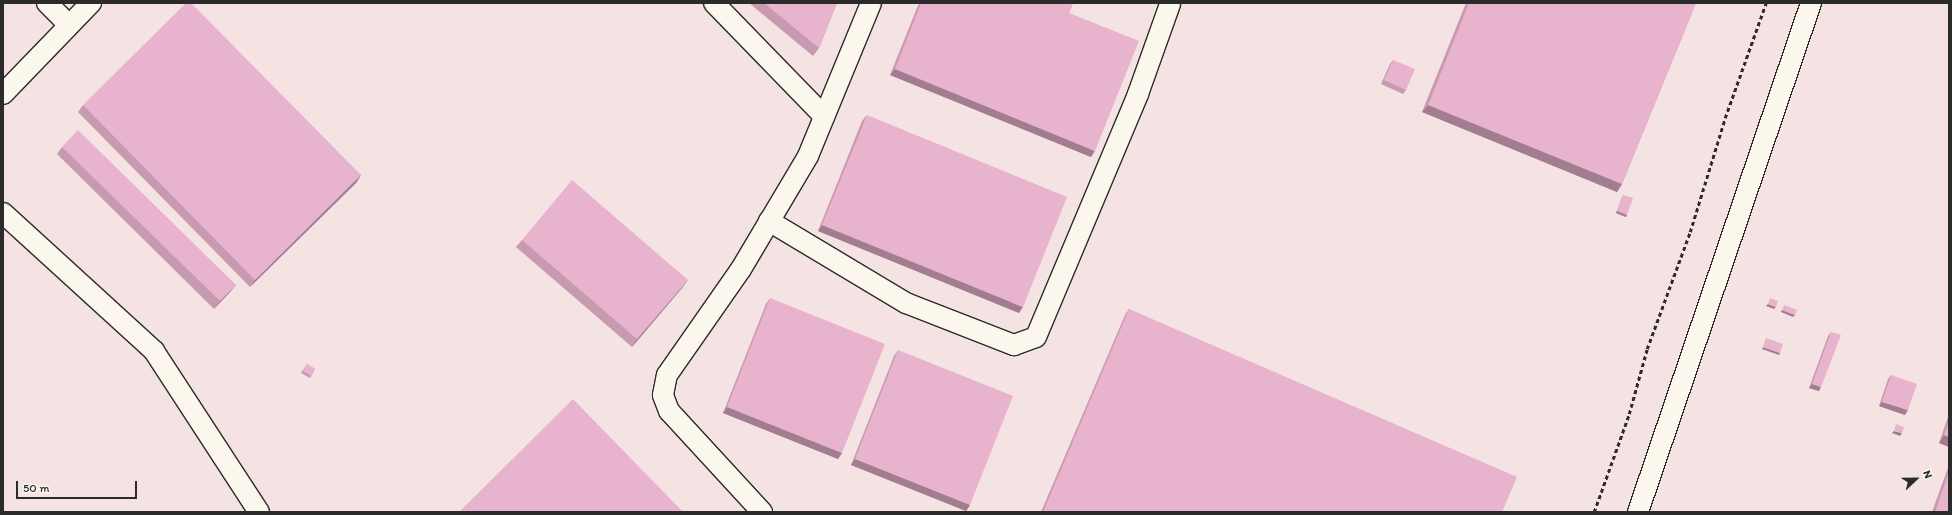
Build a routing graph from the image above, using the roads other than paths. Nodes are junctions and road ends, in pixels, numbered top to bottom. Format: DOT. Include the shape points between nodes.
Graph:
graph roads {
  1 [pos="47,3"];
  2 [pos="91,3"];
  3 [pos="714,3"];
  4 [pos="871,3"];
  5 [pos="1811,3"];
  6 [pos="1170,4"];
  7 [pos="69,25"];
  8 [pos="3,94"];
  9 [pos="824,116"];
  10 [pos="3,213"];
  11 [pos="770,221"];
  12 [pos="259,512"];
  13 [pos="762,512"];
  14 [pos="1638,512"];
  1 -- 7 [label="street"];
  2 -- 7 [label="street"];
  3 -- 9 [label="street"];
  4 -- 9 [label="street"];
  5 -- 14 [label="street"];
  6 -- 11 [label="street" via="1138,94 1036,337 1014,345 906,303"];
  7 -- 8 [label="street"];
  9 -- 11 [label="street" via="808,156"];
  10 -- 12 [label="street" via="154,351"];
  11 -- 13 [label="street" via="741,270 667,375 663,395 669,411"];
}
